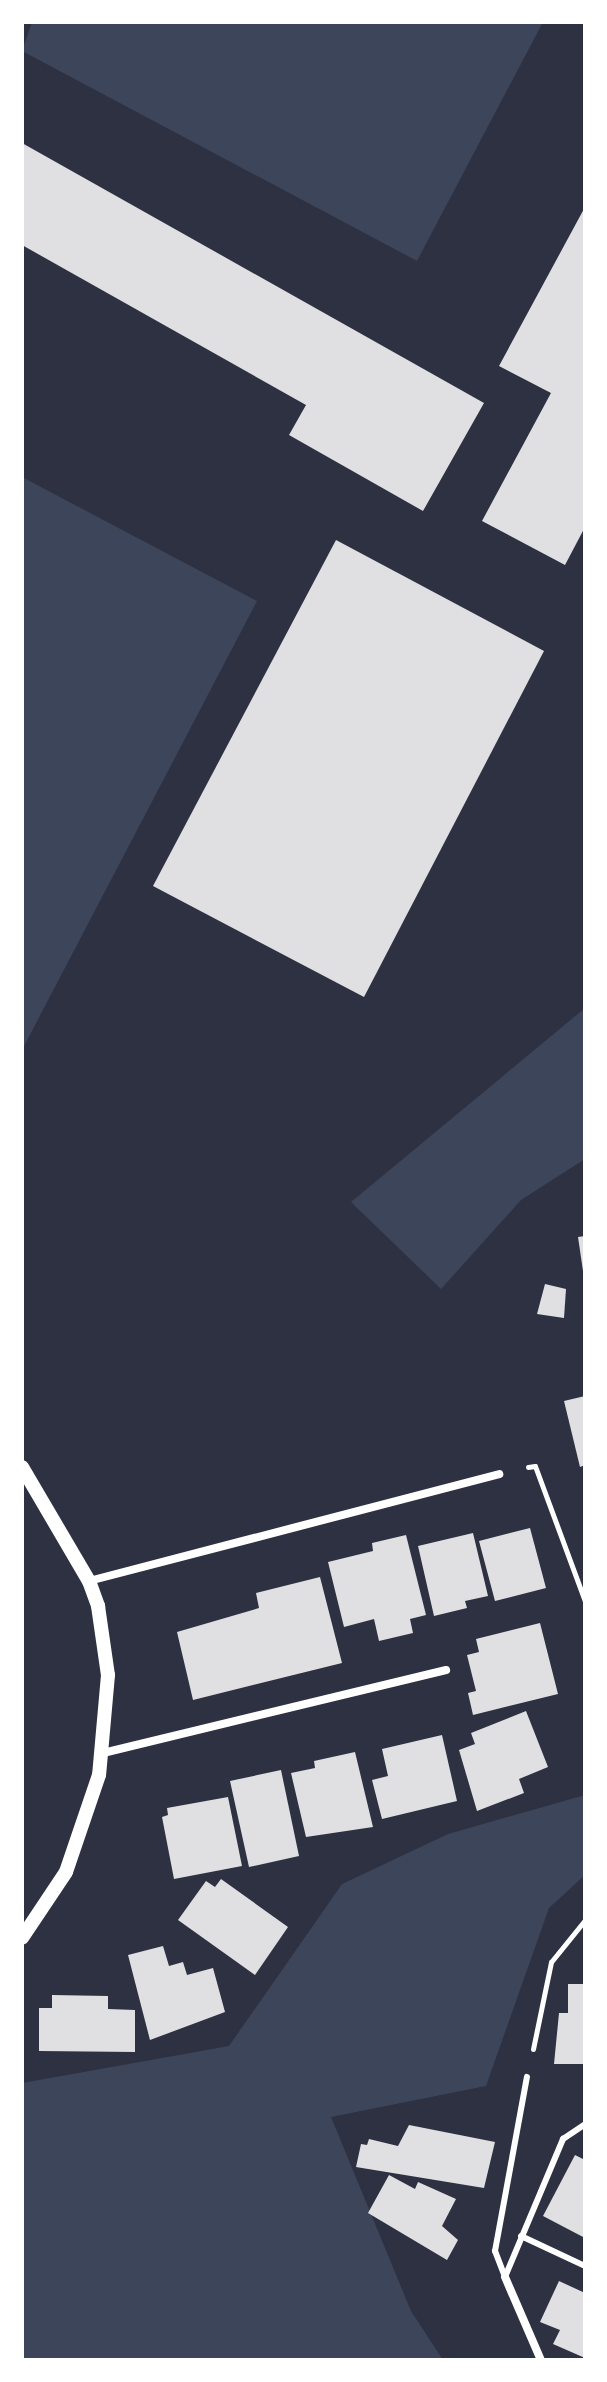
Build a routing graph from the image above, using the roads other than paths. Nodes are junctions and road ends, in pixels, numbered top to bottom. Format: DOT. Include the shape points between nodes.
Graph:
graph roads {
  1 [pos="22,1467"];
  2 [pos="499,1474"];
  3 [pos="89,1581"];
  4 [pos="446,1670"];
  5 [pos="103,1753"];
  6 [pos="22,1938"];
  7 [pos="527,2077"];
  8 [pos="585,2124"];
  9 [pos="521,2236"];
  10 [pos="585,2266"];
  11 [pos="505,2277"];
  12 [pos="541,2360"];
  1 -- 3 [label="street"];
  2 -- 3 [label="street"];
  3 -- 5 [label="street" via="108,1675"];
  4 -- 5 [label="street"];
  5 -- 6 [label="street" via="66,1872"];
  7 -- 11 [label="lane" via="495,2251"];
  8 -- 9 [label="lane" via="563,2139"];
  9 -- 10 [label="lane"];
  9 -- 11 [label="lane"];
  11 -- 12 [label="street"];
}
